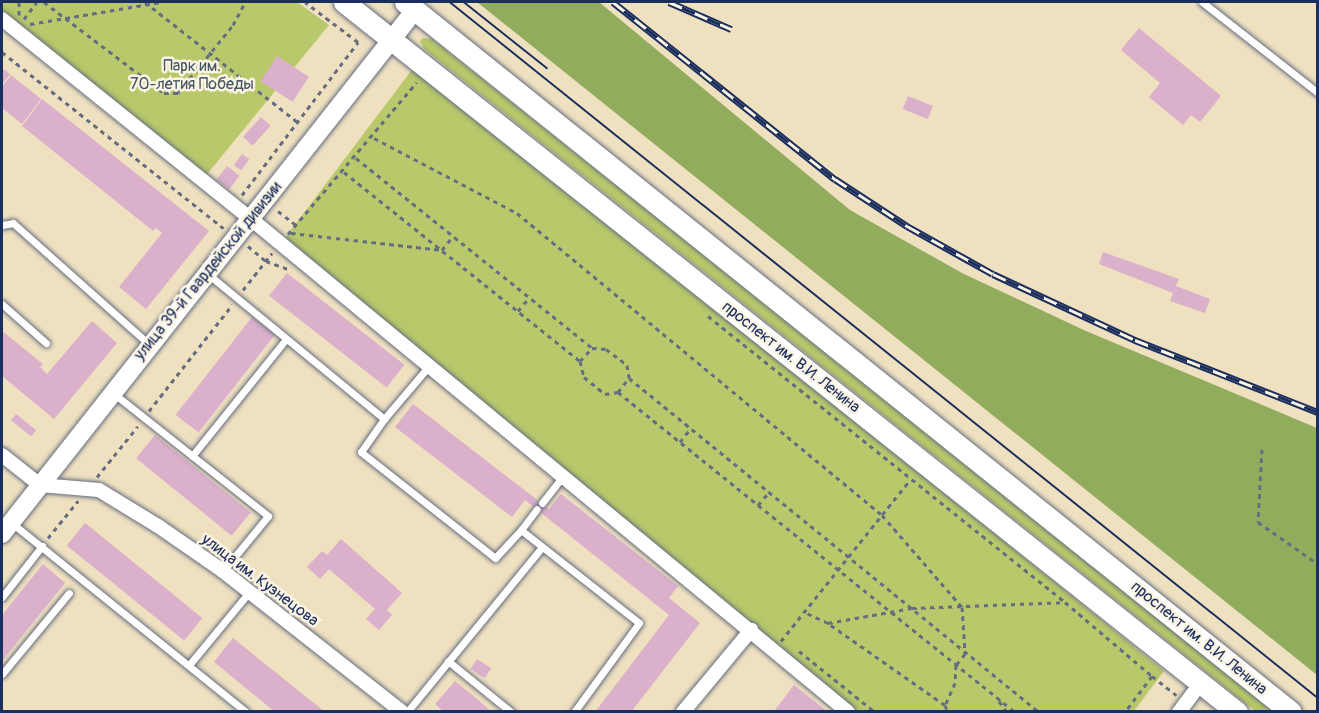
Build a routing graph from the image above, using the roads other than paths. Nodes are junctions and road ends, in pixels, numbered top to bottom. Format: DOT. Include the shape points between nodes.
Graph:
graph roads {
  1 [pos="344,2"];
  2 [pos="1202,2"];
  3 [pos="410,6"];
  4 [pos="2,19"];
  5 [pos="392,40"];
  6 [pos="1317,93"];
  7 [pos="251,219"];
  8 [pos="2,225"];
  9 [pos="207,274"];
  10 [pos="2,304"];
  11 [pos="286,339"];
  12 [pos="46,343"];
  13 [pos="149,344"];
  14 [pos="429,365"];
  15 [pos="111,391"];
  16 [pos="384,419"];
  17 [pos="2,455"];
  18 [pos="192,456"];
  19 [pos="563,476"];
  20 [pos="39,485"];
  21 [pos="6,528"];
  22 [pos="521,530"];
  23 [pos="42,546"];
  24 [pos="542,547"];
  25 [pos="224,570"];
  26 [pos="250,591"];
  27 [pos="69,593"];
  28 [pos="2,597"];
  29 [pos="751,630"];
  30 [pos="448,661"];
  31 [pos="189,665"];
  32 [pos="2,674"];
  33 [pos="1202,683"];
  34 [pos="1182,707"];
  35 [pos="246,711"];
  36 [pos="402,711"];
  37 [pos="407,711"];
  38 [pos="511,711"];
  39 [pos="574,711"];
  40 [pos="683,711"];
  41 [pos="848,711"];
  42 [pos="1237,711"];
  43 [pos="1291,711"];
  1 -- 5 [label="main road, проспект им. В.И. Ленина"];
  2 -- 6 [label="lane"];
  3 -- 5 [label="main road, улица 39-й Гвардейской дивизии"];
  3 -- 43 [label="main road, проспект им. В.И. Ленина"];
  4 -- 7 [label="street"];
  5 -- 7 [label="main road, улица 39-й Гвардейской дивизии"];
  5 -- 33 [label="main road, проспект им. В.И. Ленина"];
  7 -- 9 [label="main road, улица 39-й Гвардейской дивизии"];
  7 -- 14 [label="street" via="285,238"];
  8 -- 13 [label="lane" via="13,223"];
  9 -- 11 [label="lane"];
  9 -- 13 [label="main road, улица 39-й Гвардейской дивизии"];
  10 -- 12 [label="lane"];
  11 -- 16 [label="lane"];
  11 -- 18 [label="lane"];
  13 -- 15 [label="main road, улица 39-й Гвардейской дивизии"];
  14 -- 16 [label="lane"];
  14 -- 19 [label="street"];
  15 -- 18 [label="lane"];
  15 -- 20 [label="main road, улица 39-й Гвардейской дивизии"];
  16 -- 22 [label="lane" via="361,452 495,558"];
  17 -- 20 [label="street"];
  18 -- 25 [label="lane" via="268,516"];
  19 -- 22 [label="lane"];
  19 -- 29 [label="street"];
  20 -- 21 [label="main road, улица 39-й Гвардейской дивизии"];
  20 -- 25 [label="street, улица им. Кузнецова" via="90,487 158,525"];
  21 -- 23 [label="lane"];
  22 -- 24 [label="lane"];
  23 -- 28 [label="lane"];
  23 -- 31 [label="lane"];
  24 -- 30 [label="lane"];
  24 -- 39 [label="lane" via="639,623"];
  25 -- 26 [label="street, улица им. Кузнецова"];
  26 -- 31 [label="lane"];
  26 -- 36 [label="street, улица им. Кузнецова"];
  27 -- 32 [label="lane"];
  29 -- 40 [label="street"];
  29 -- 41 [label="street"];
  30 -- 37 [label="lane"];
  30 -- 38 [label="lane"];
  31 -- 35 [label="lane"];
  33 -- 34 [label="street"];
  33 -- 42 [label="main road, проспект им. В.И. Ленина"];
}
